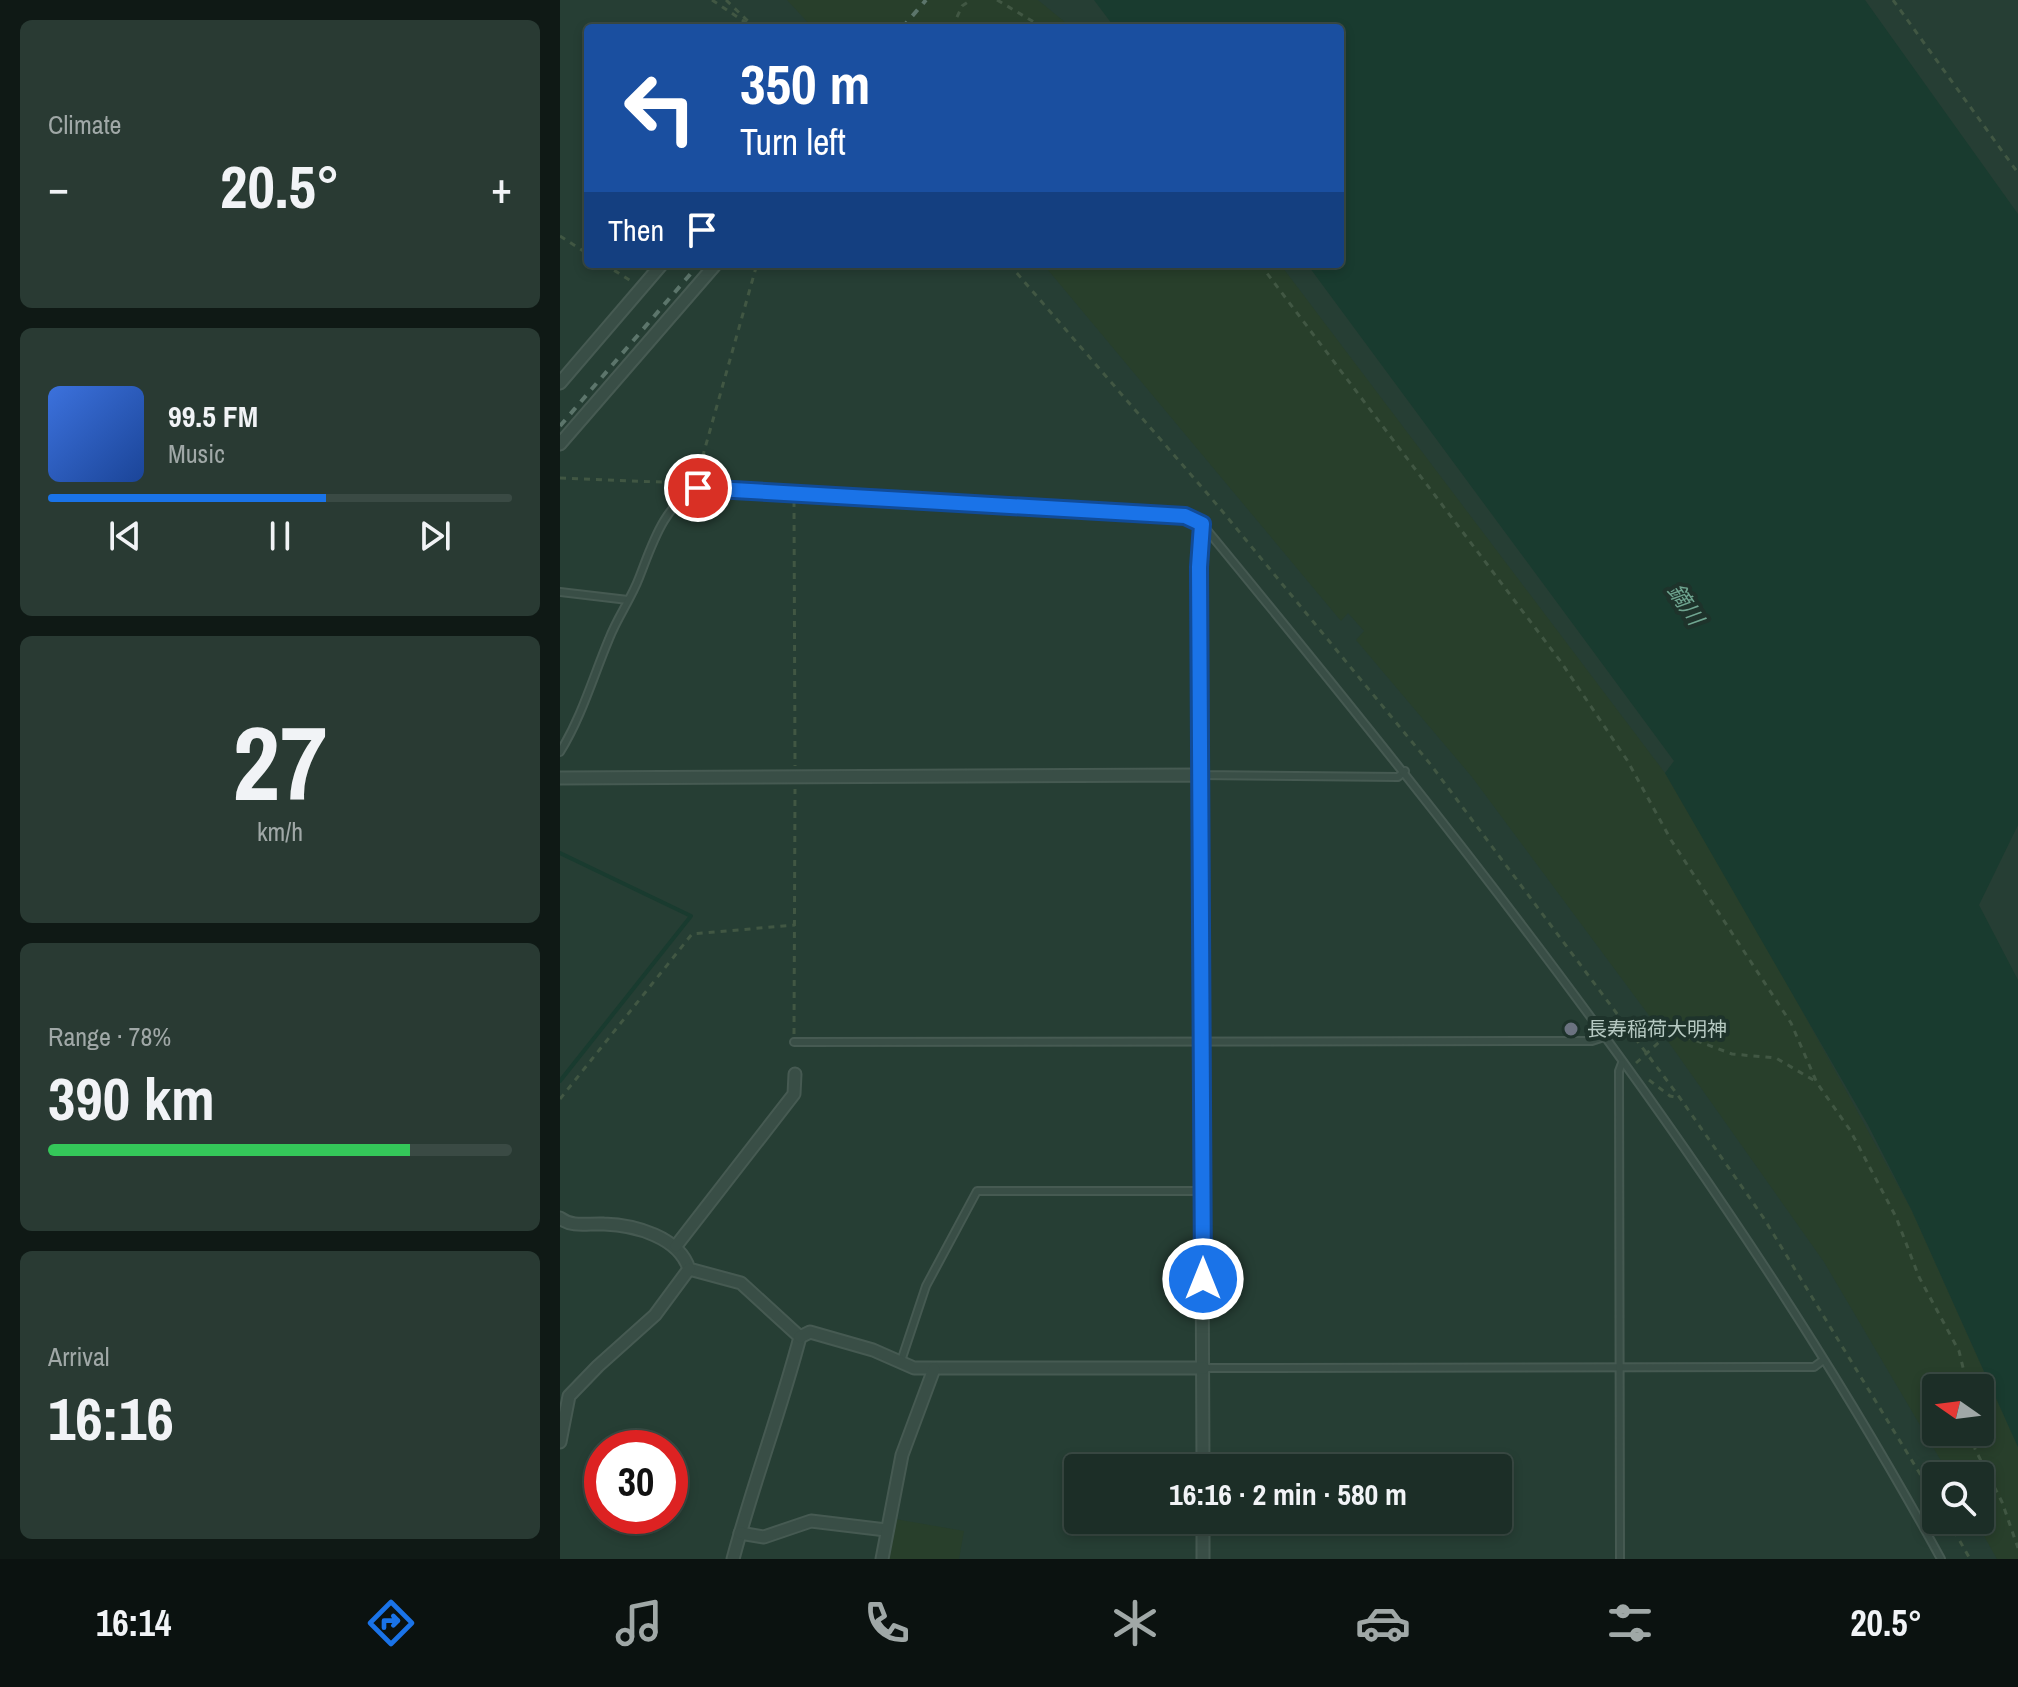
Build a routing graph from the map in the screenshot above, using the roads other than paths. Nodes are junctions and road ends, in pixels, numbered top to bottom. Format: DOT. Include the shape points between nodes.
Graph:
graph roads {
  1 [pos="658,268"];
  2 [pos="713,268"];
  3 [pos="560,383"];
  4 [pos="560,444"];
  5 [pos="1202,524"];
  6 [pos="560,592"];
  7 [pos="628,600"];
  8 [pos="560,752"];
  9 [pos="1405,771"];
  10 [pos="1200,775"];
  11 [pos="560,778"];
  12 [pos="1604,1037"];
  13 [pos="1203,1039"];
  14 [pos="794,1042"];
  15 [pos="1622,1063"];
  16 [pos="795,1074"];
  17 [pos="1203,1191"];
  18 [pos="560,1218"];
  19 [pos="676,1246"];
  20 [pos="689,1269"];
  21 [pos="800,1337"];
  22 [pos="1822,1361"];
  23 [pos="901,1363"];
  24 [pos="1619,1367"];
  25 [pos="1204,1368"];
  26 [pos="934,1369"];
  27 [pos="560,1442"];
  28 [pos="1203,1454"];
  29 [pos="886,1530"];
  30 [pos="740,1533"];
  31 [pos="1203,1534"];
  32 [pos="733,1559"];
  33 [pos="882,1559"];
  34 [pos="1203,1559"];
  35 [pos="1620,1559"];
  36 [pos="1941,1559"];
  1 -- 3 [label="street"];
  2 -- 4 [label="street"];
  5 -- 7 [label="lane" via="1185,516 696,488 661,525"];
  5 -- 9 [label="lane"];
  5 -- 10 [label="lane"];
  6 -- 7 [label="lane"];
  7 -- 8 [label="lane"];
  9 -- 10 [label="lane" via="1398,777"];
  9 -- 12 [label="lane"];
  10 -- 11 [label="street"];
  10 -- 13 [label="street"];
  12 -- 13 [label="lane"];
  12 -- 15 [label="lane"];
  13 -- 14 [label="lane"];
  13 -- 17 [label="street"];
  15 -- 22 [label="lane"];
  15 -- 24 [label="lane"];
  16 -- 19 [label="street" via="794,1094"];
  17 -- 23 [label="lane" via="977,1191 926,1286"];
  17 -- 25 [label="street"];
  18 -- 19 [label="street" via="567,1224 622,1226"];
  19 -- 20 [label="street"];
  20 -- 21 [label="street" via="741,1283"];
  20 -- 27 [label="street" via="655,1315 569,1396"];
  21 -- 23 [label="street" via="810,1332"];
  21 -- 30 [label="street"];
  22 -- 24 [label="lane" via="1814,1367"];
  22 -- 36 [label="lane"];
  23 -- 26 [label="street"];
  24 -- 25 [label="lane"];
  24 -- 35 [label="lane"];
  25 -- 26 [label="street"];
  25 -- 28 [label="street"];
  26 -- 29 [label="street" via="902,1455"];
  29 -- 30 [label="street" via="811,1521 764,1537"];
  29 -- 33 [label="street"];
  30 -- 32 [label="street"];
  31 -- 34 [label="street"];
}
